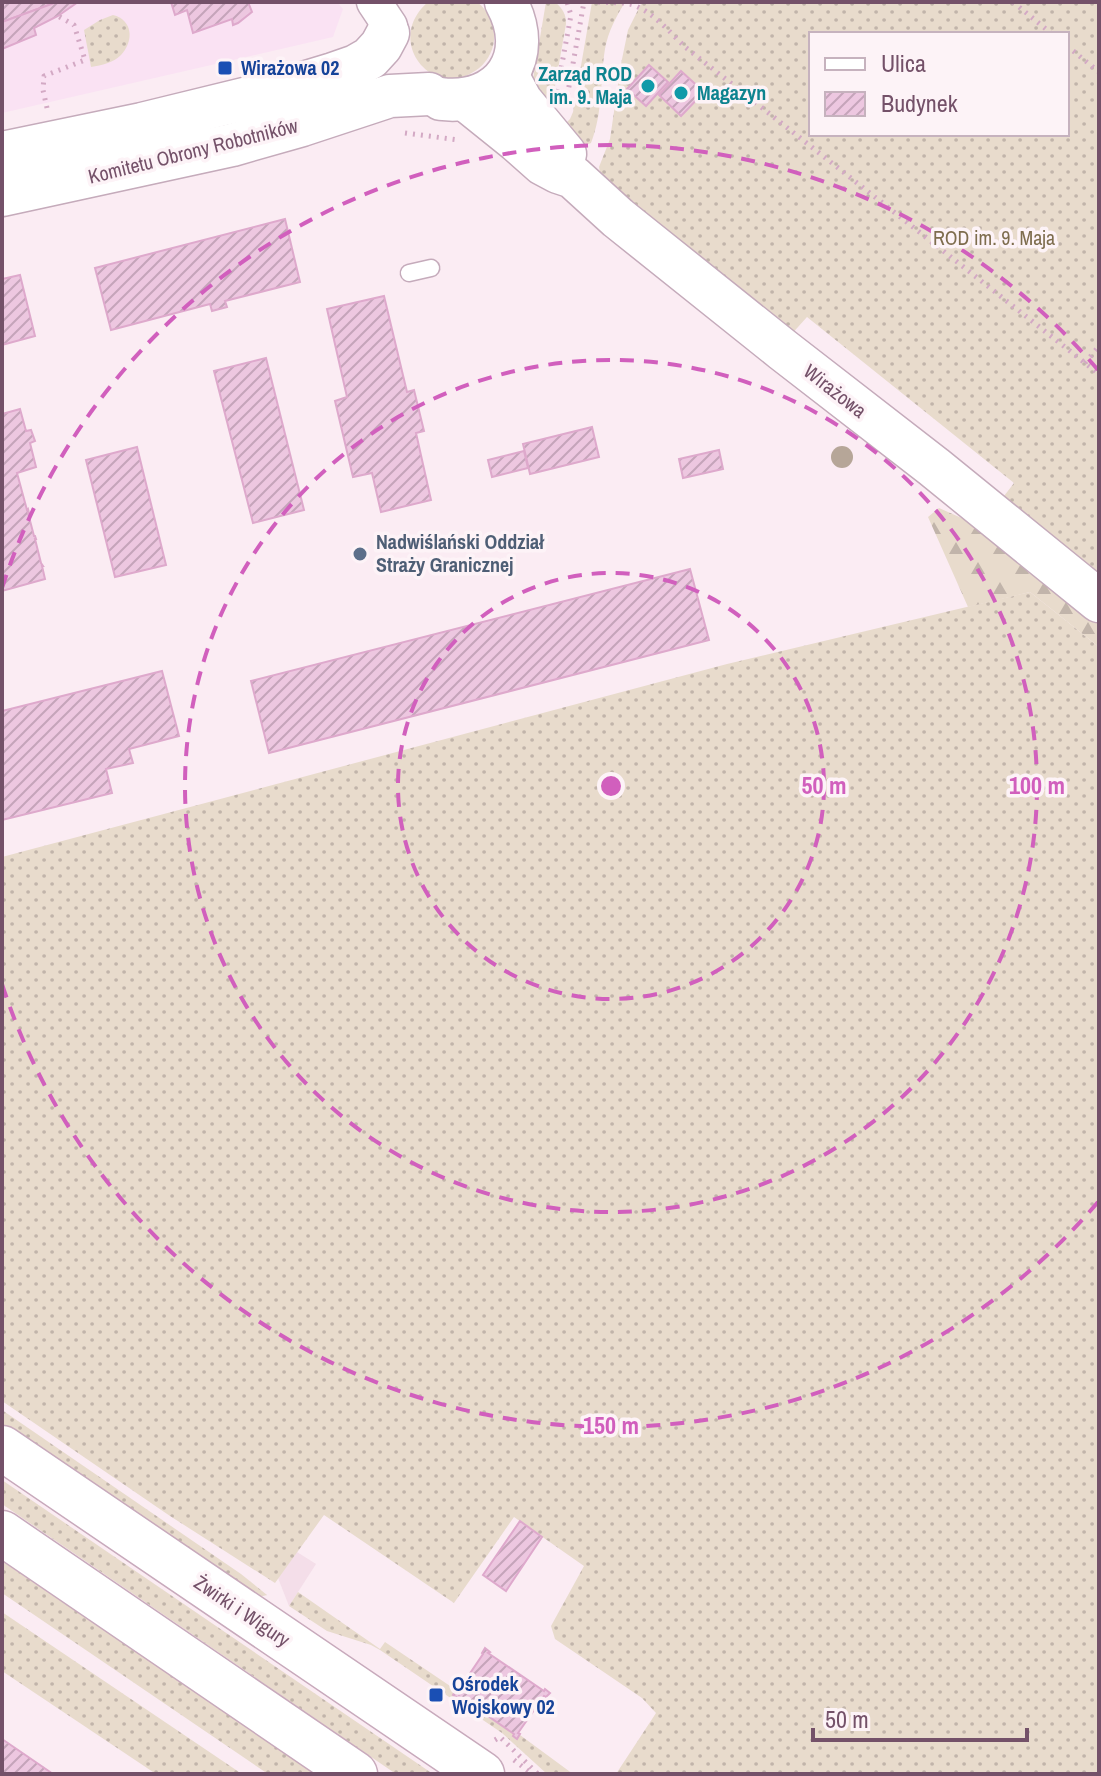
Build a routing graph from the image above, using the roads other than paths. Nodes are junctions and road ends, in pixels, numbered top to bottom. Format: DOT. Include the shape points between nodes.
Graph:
graph roads {
  1 [pos="516,12"];
  2 [pos="388,16"];
  3 [pos="507,75"];
  4 [pos="448,97"];
  5 [pos="2,153"];
  6 [pos="573,177"];
  7 [pos="2,195"];
  8 [pos="431,268"];
  9 [pos="409,273"];
  10 [pos="1099,601"];
  11 [pos="2,1448"];
  12 [pos="2,1533"];
  13 [pos="332,1673"];
  14 [pos="491,1756"];
  15 [pos="355,1774"];
  16 [pos="460,1774"];
  1 -- 3 [label="street" via="517,50"];
  2 -- 4 [label="street, Wirażowa" via="398,63 417,86"];
  2 -- 5 [label="street, Komitetu Obrony Robotników" via="381,46 356,66 277,91"];
  3 -- 4 [label="street" via="477,96"];
  3 -- 6 [label="street, Wirażowa" via="570,162"];
  4 -- 6 [label="street, Wirażowa" via="509,133 543,164"];
  4 -- 7 [label="street, Komitetu Obrony Robotników" via="390,96 232,145"];
  6 -- 10 [label="street, Wirażowa"];
  8 -- 9 [label="lane"];
  11 -- 13 [label="main road, Żwirki i Wigury"];
  12 -- 15 [label="main road"];
  13 -- 14 [label="main road, Żwirki i Wigury"];
  13 -- 16 [label="street"];
}
